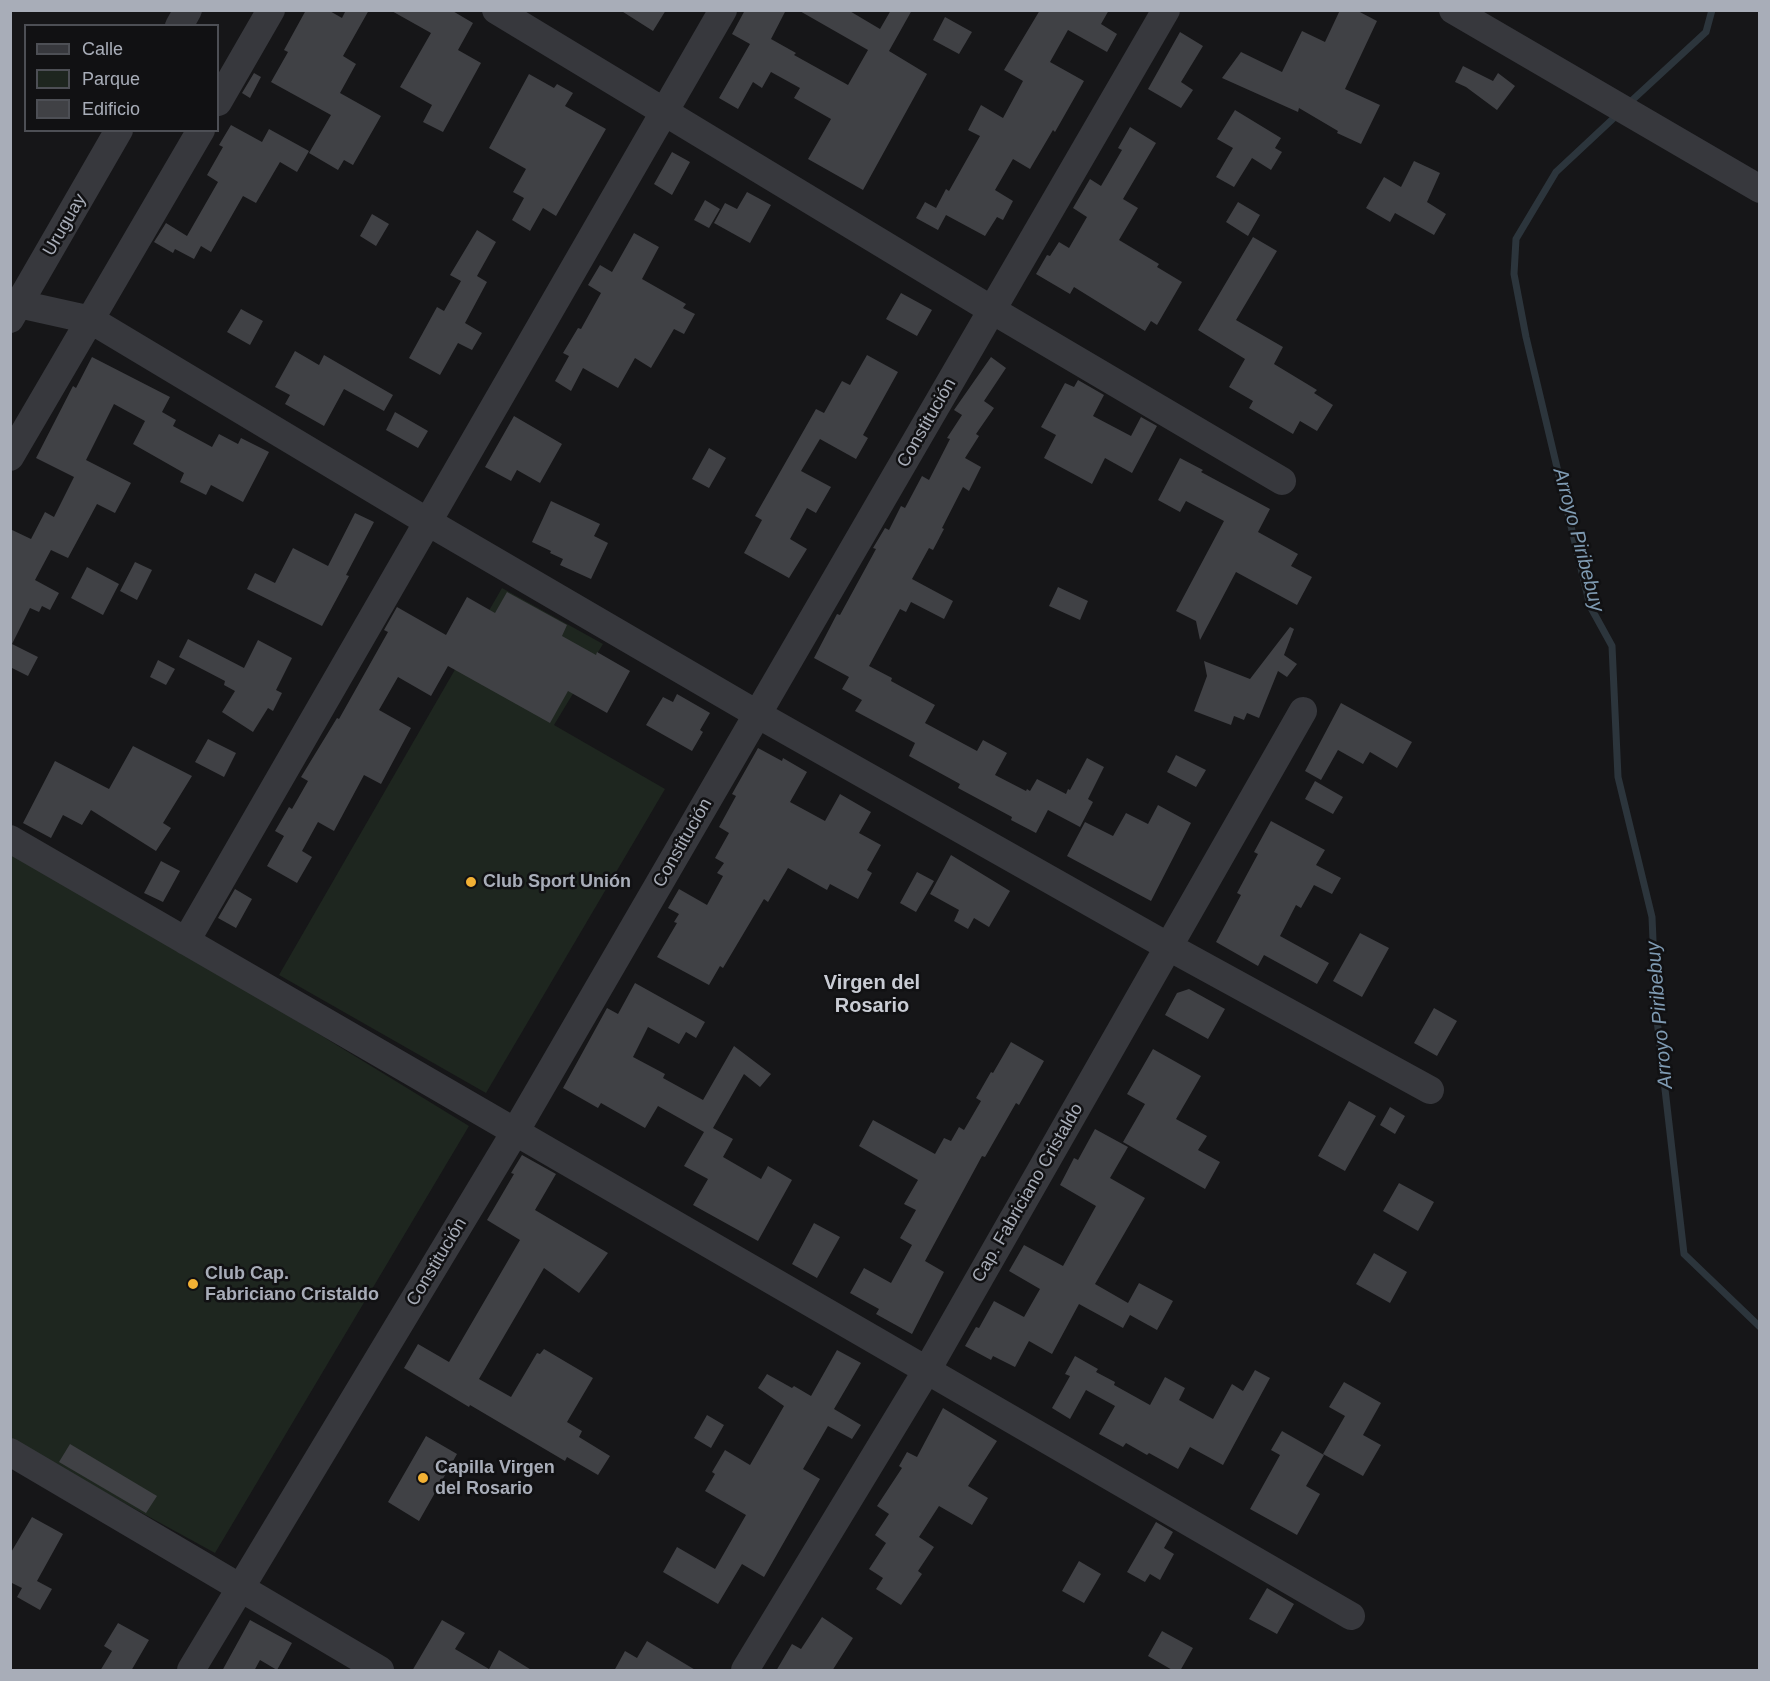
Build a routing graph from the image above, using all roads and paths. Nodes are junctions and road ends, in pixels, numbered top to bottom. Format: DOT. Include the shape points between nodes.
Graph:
graph roads {
  1 [pos="188,10"];
  2 [pos="271,10"];
  3 [pos="496,10"];
  4 [pos="723,10"];
  5 [pos="1166,10"];
  6 [pos="1453,10"];
  7 [pos="180,24"];
  8 [pos="219,100"];
  9 [pos="665,112"];
  10 [pos="118,132"];
  11 [pos="200,132"];
  12 [pos="1760,189"];
  13 [pos="992,310"];
  14 [pos="15,311"];
  15 [pos="91,321"];
  16 [pos="10,457"];
  17 [pos="1281,481"];
  18 [pos="428,522"];
  19 [pos="1303,711"];
  20 [pos="758,714"];
  21 [pos="10,839"];
  22 [pos="186,941"];
  23 [pos="1169,947"];
  24 [pos="1430,1090"];
  25 [pos="515,1132"];
  26 [pos="927,1370"];
  27 [pos="10,1452"];
  28 [pos="240,1588"];
  29 [pos="1351,1616"];
  30 [pos="191,1671"];
  31 [pos="380,1671"];
  32 [pos="745,1671"];
  1 -- 7 [label="street"];
  2 -- 8 [label="street"];
  3 -- 9 [label="street"];
  4 -- 9 [label="street"];
  5 -- 13 [label="street, Constitución"];
  6 -- 12 [label="street"];
  9 -- 13 [label="street"];
  9 -- 18 [label="street"];
  10 -- 14 [label="street, Uruguay"];
  11 -- 15 [label="street"];
  13 -- 17 [label="street"];
  13 -- 20 [label="street, Constitución"];
  14 -- 15 [label="street"];
  15 -- 16 [label="street"];
  15 -- 18 [label="street"];
  18 -- 20 [label="street"];
  18 -- 22 [label="street"];
  19 -- 23 [label="street, Cap. Fabriciano Cristaldo"];
  20 -- 23 [label="street"];
  20 -- 25 [label="street, Constitución"];
  21 -- 22 [label="street"];
  22 -- 25 [label="street"];
  23 -- 24 [label="street"];
  23 -- 26 [label="street, Cap. Fabriciano Cristaldo"];
  25 -- 26 [label="street"];
  25 -- 28 [label="street, Constitución"];
  26 -- 29 [label="street"];
  26 -- 32 [label="street, Cap. Fabriciano Cristaldo"];
  27 -- 28 [label="street"];
  28 -- 30 [label="street, Constitución"];
  28 -- 31 [label="street"];
}
